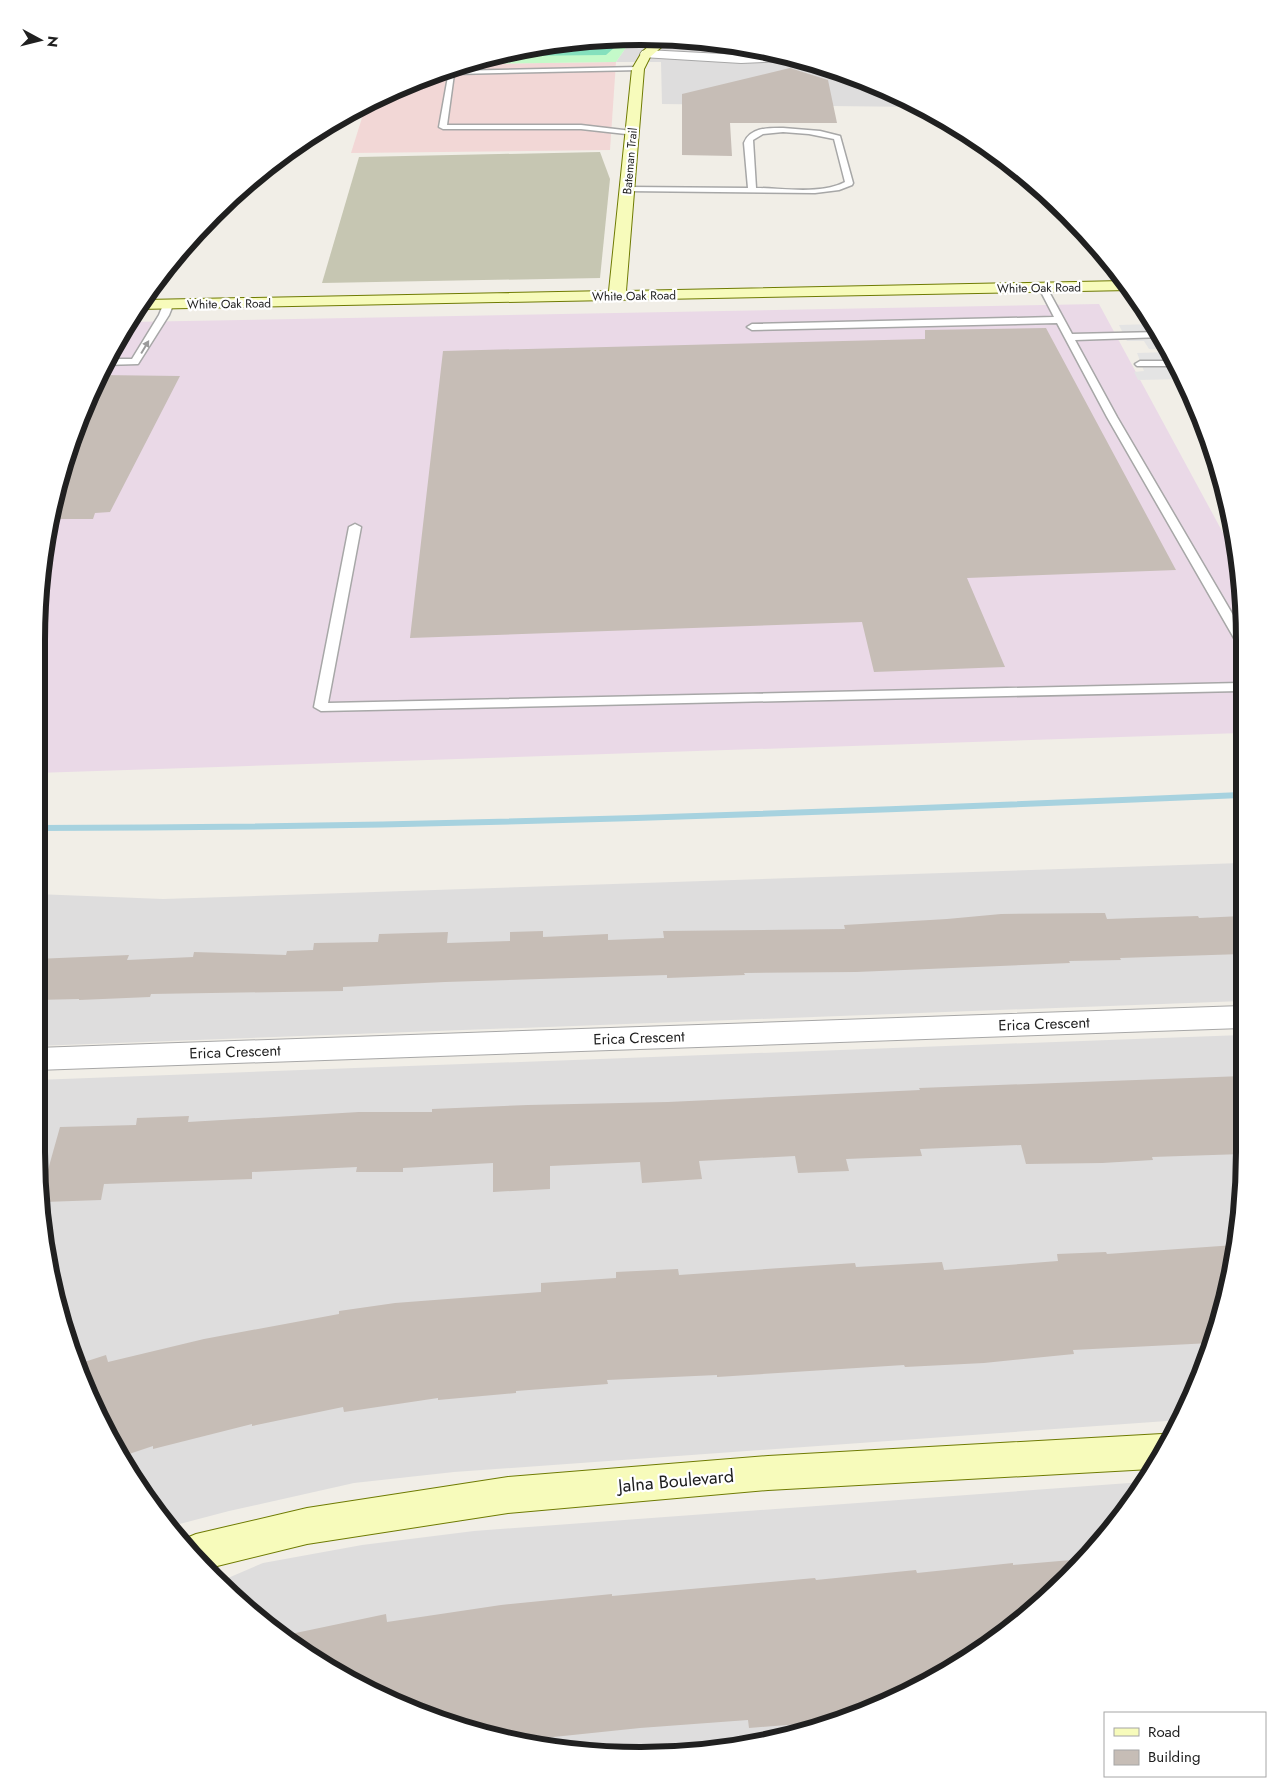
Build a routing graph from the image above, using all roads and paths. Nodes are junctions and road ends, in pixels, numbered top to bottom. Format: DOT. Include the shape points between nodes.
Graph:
graph roads {
  1 [pos="657,45"];
  2 [pos="646,54"];
  3 [pos="768,59"];
  4 [pos="638,69"];
  5 [pos="465,72"];
  6 [pos="450,77"];
  7 [pos="632,133"];
  8 [pos="627,189"];
  9 [pos="752,190"];
  10 [pos="1119,286"];
  11 [pos="1043,288"];
  12 [pos="617,296"];
  13 [pos="149,305"];
  14 [pos="168,305"];
  15 [pos="1060,320"];
  16 [pos="752,327"];
  17 [pos="1151,335"];
  18 [pos="1070,337"];
  19 [pos="114,362"];
  20 [pos="1140,364"];
  21 [pos="1168,364"];
  22 [pos="355,527"];
  23 [pos="1236,631"];
  24 [pos="1236,688"];
  25 [pos="1236,1017"];
  26 [pos="45,1059"];
  27 [pos="1154,1452"];
  28 [pos="201,1553"];
  1 -- 2 [label="street, Bateman Trail"];
  2 -- 3 [label="street"];
  2 -- 4 [label="street, Bateman Trail"];
  4 -- 5 [label="lane"];
  4 -- 7 [label="street, Bateman Trail"];
  6 -- 7 [label="lane" via="443,127 581,127"];
  7 -- 8 [label="street, Bateman Trail"];
  8 -- 9 [label="lane"];
  8 -- 12 [label="street, Bateman Trail"];
  9 -- 9 [label="lane" via="840,188 849,182 837,138 816,131 768,131 751,136 748,143"];
  10 -- 11 [label="street, White Oak Road"];
  11 -- 12 [label="street, White Oak Road"];
  11 -- 15 [label="lane"];
  12 -- 14 [label="street, White Oak Road"];
  13 -- 14 [label="street, White Oak Road"];
  19 -- 14 [label="lane, one-way" via="136,362"];
  15 -- 16 [label="lane"];
  15 -- 18 [label="lane"];
  17 -- 18 [label="lane"];
  18 -- 23 [label="lane"];
  20 -- 21 [label="lane"];
  22 -- 24 [label="lane" via="321,707"];
  25 -- 26 [label="street, Erica Crescent"];
  27 -- 28 [label="street, Jalna Boulevard" via="768,1473 508,1495 307,1526"];
}
